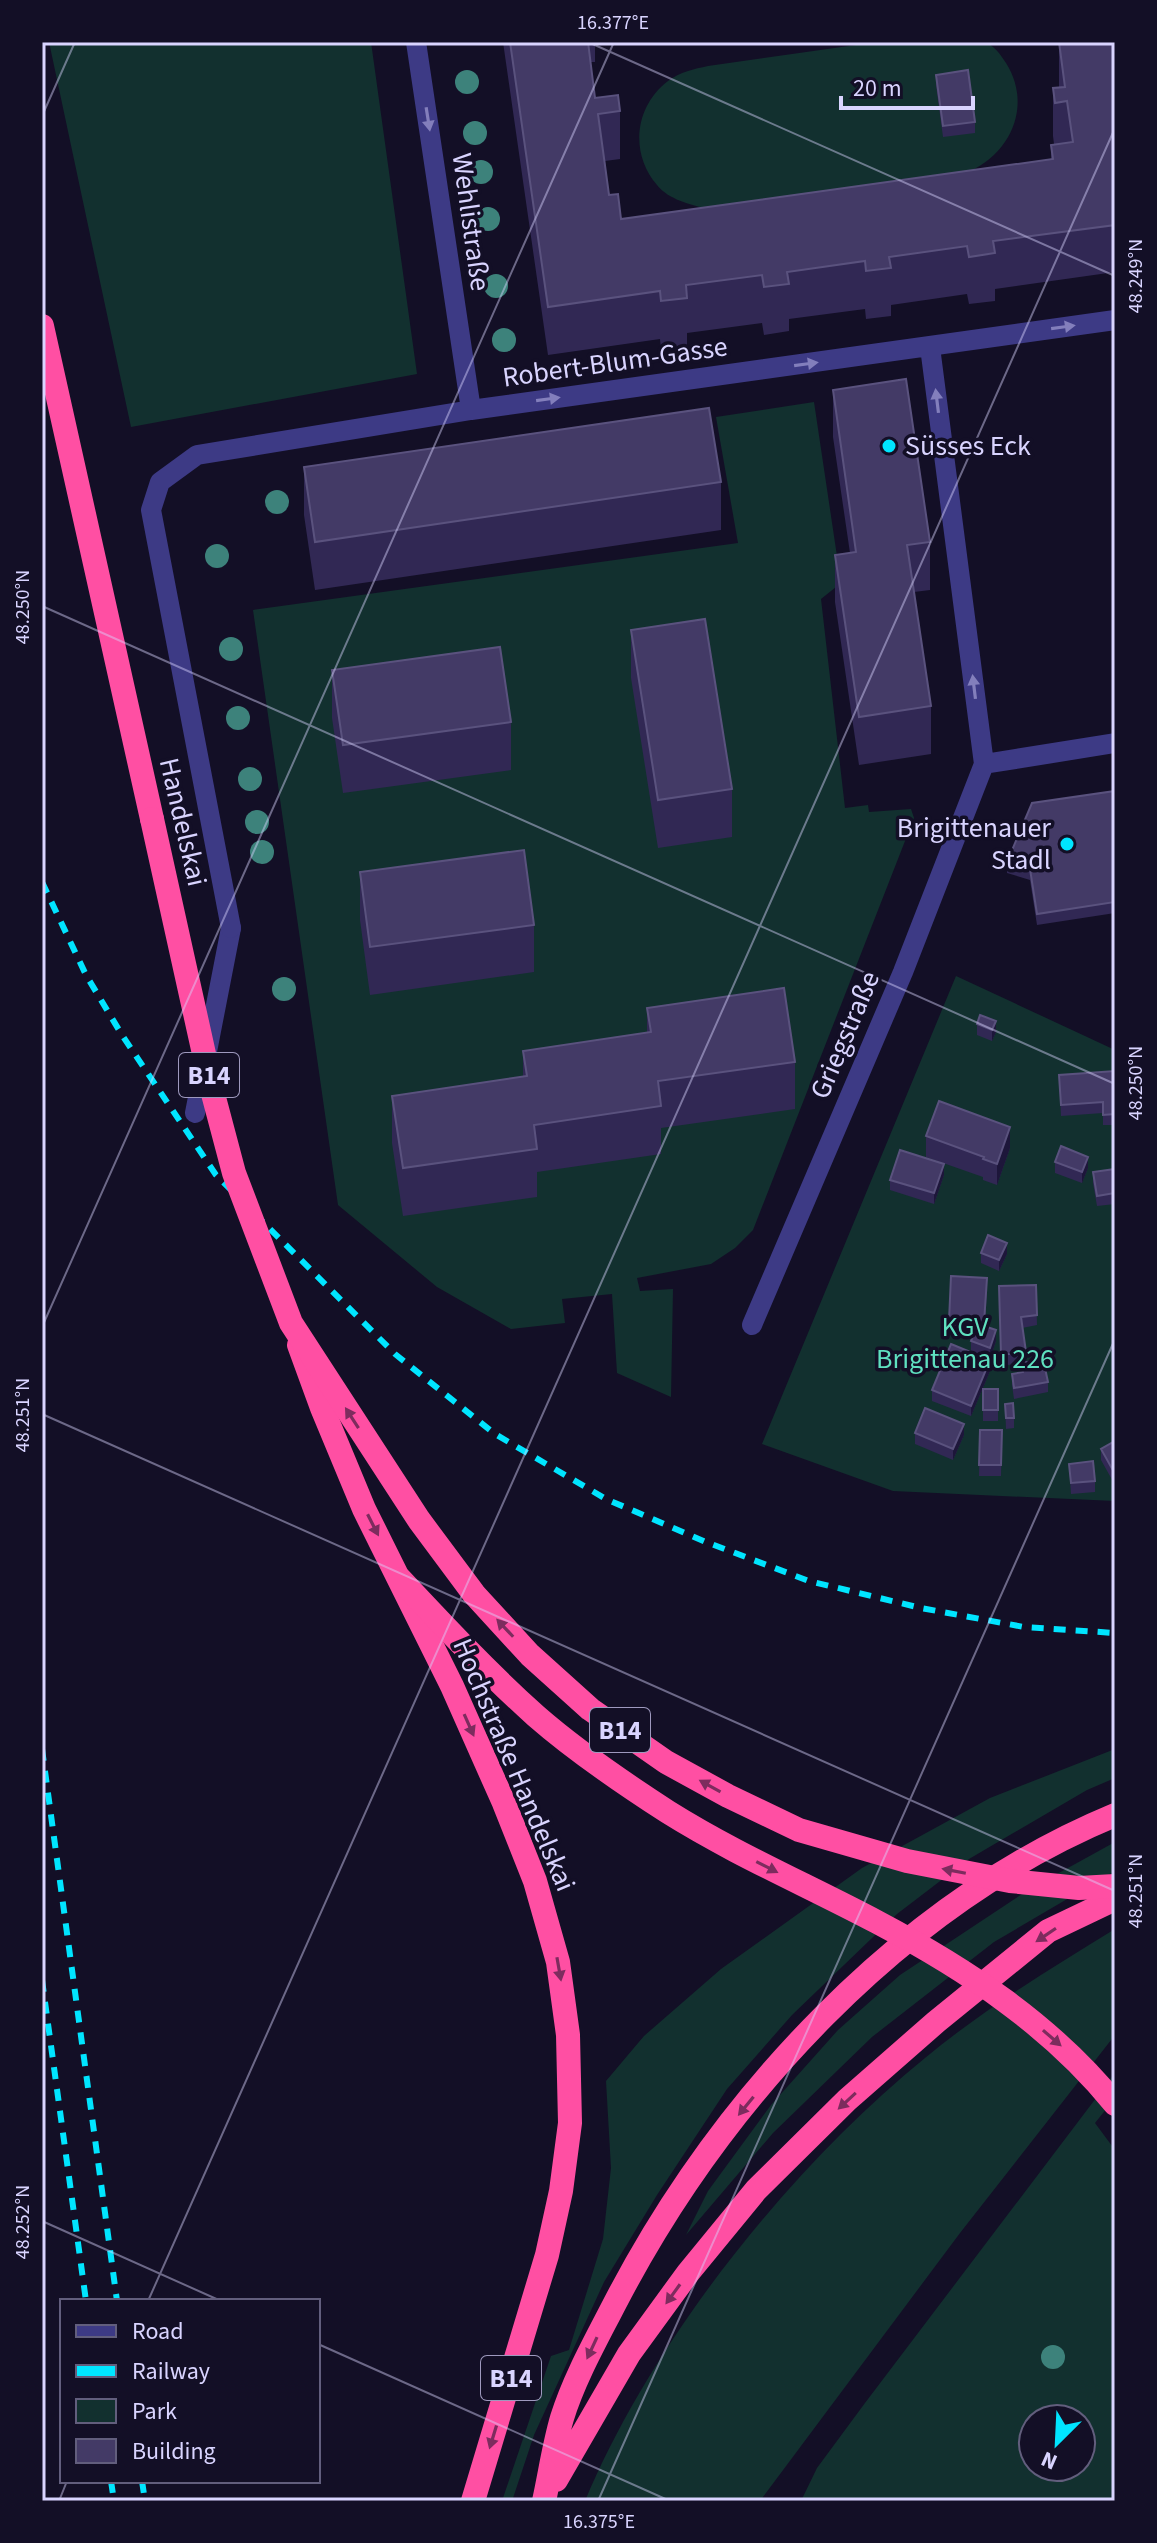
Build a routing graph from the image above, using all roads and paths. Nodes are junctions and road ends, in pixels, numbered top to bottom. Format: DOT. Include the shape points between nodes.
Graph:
graph roads {
  1 [pos="416,42"];
  2 [pos="1115,320"];
  3 [pos="44,334"];
  4 [pos="930,347"];
  5 [pos="471,410"];
  6 [pos="151,510"];
  7 [pos="1115,743"];
  8 [pos="984,764"];
  9 [pos="195,1113"];
  10 [pos="291,1323"];
  11 [pos="752,1325"];
  12 [pos="400,1579"];
  13 [pos="1115,1815"];
  14 [pos="1115,1886"];
  15 [pos="1115,1899"];
  16 [pos="1115,2104"];
  17 [pos="473,2501"];
  18 [pos="544,2501"];
  1 -- 5 [label="street, Wehlistraße, one-way"];
  4 -- 2 [label="street, Robert-Blum-Gasse, one-way"];
  3 -- 10 [label="highway, Handelskai / B14, bridge" via="212,1090 234,1173"];
  5 -- 4 [label="street, Robert-Blum-Gasse, one-way"];
  8 -- 4 [label="street, Griegstraße, one-way"];
  5 -- 6 [label="street, Robert-Blum-Gasse" via="197,455 160,482"];
  6 -- 9 [label="street, Handelskai" via="231,928"];
  7 -- 8 [label="street"];
  8 -- 11 [label="street, Griegstraße" via="903,972"];
  10 -- 12 [label="highway, Hochstraße Handelskai / B14, one-way, bridge" via="364,1509"];
  14 -- 10 [label="highway, B14, one-way, bridge" via="1010,1881 907,1861 799,1830 666,1762 590,1709 474,1594 419,1520"];
  12 -- 16 [label="highway, one-way, bridge" via="538,1718 598,1764 669,1812 878,1922 1002,1998 1050,2035"];
  12 -- 17 [label="highway, Hochstraße Handelskai / B14, one-way" via="535,1881 558,1962 568,2035 570,2123 561,2191 547,2255"];
  13 -- 18 [label="highway, one-way" via="1066,1836 942,1911 854,1985 775,2069 703,2159 637,2260 563,2417"];
  15 -- 18 [label="highway, one-way" via="1048,1931 847,2100 756,2190 629,2354"];
}
